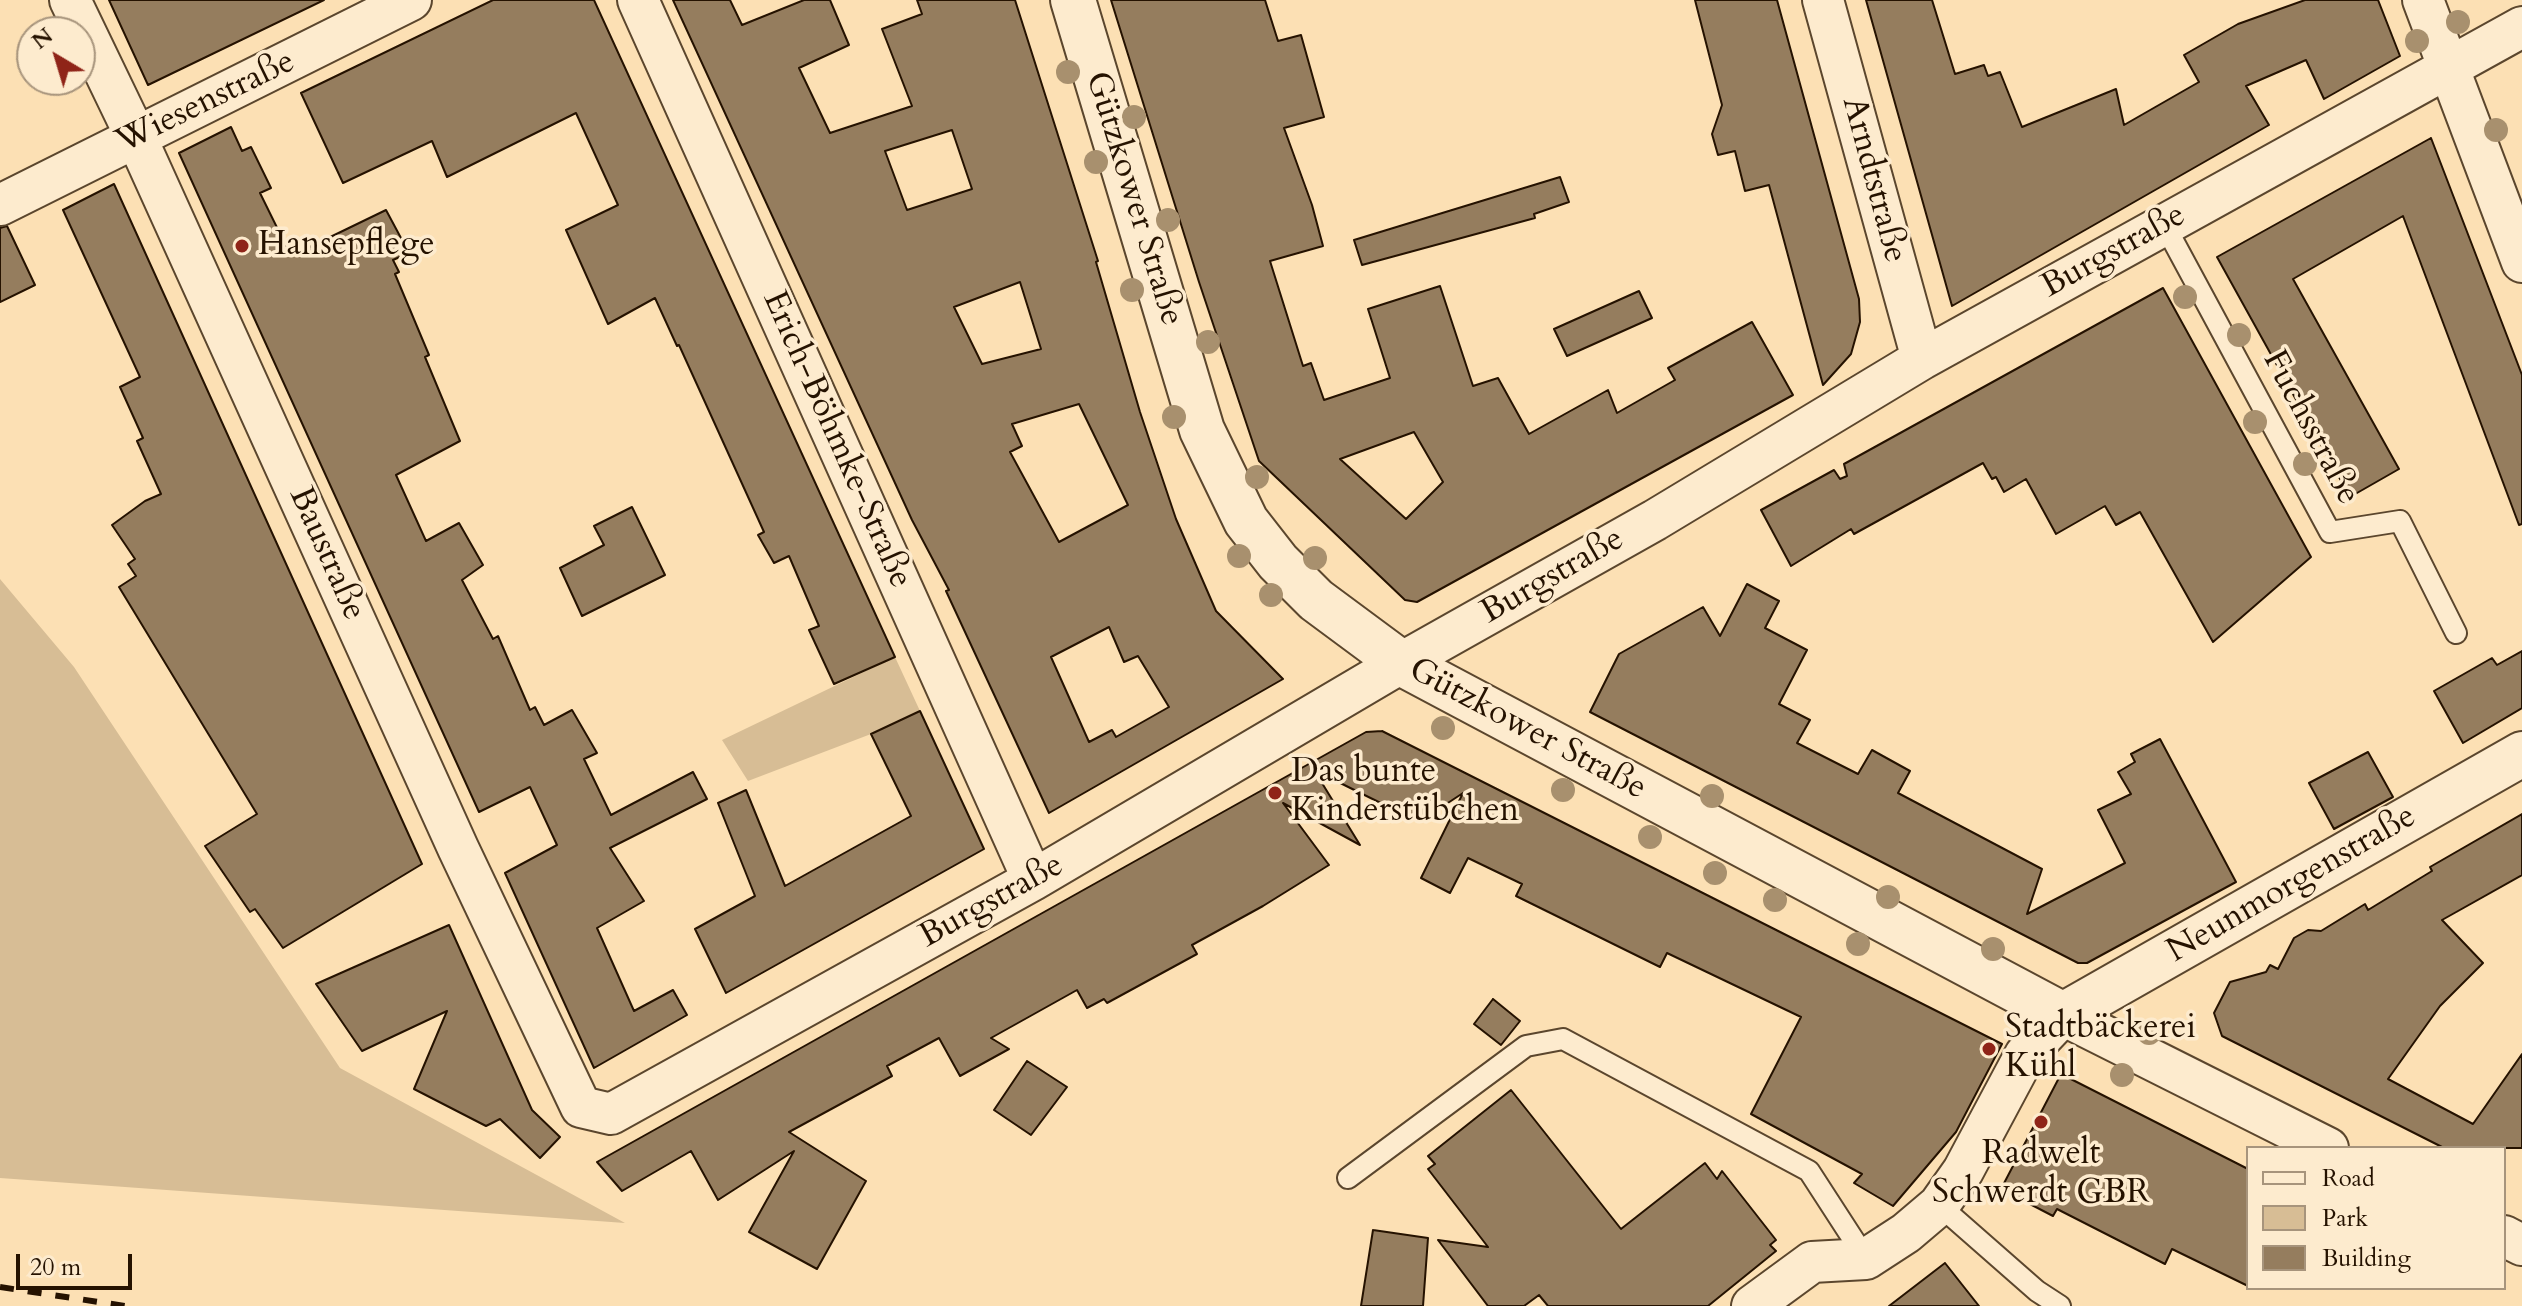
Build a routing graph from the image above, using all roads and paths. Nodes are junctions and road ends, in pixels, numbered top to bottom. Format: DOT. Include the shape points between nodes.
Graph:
graph roads {
  1 [pos="70,0"];
  2 [pos="411,0"];
  3 [pos="638,0"];
  4 [pos="1073,0"];
  5 [pos="1823,0"];
  6 [pos="2423,0"];
  7 [pos="2522,27"];
  8 [pos="2449,68"];
  9 [pos="136,137"];
  10 [pos="0,205"];
  11 [pos="2164,224"];
  12 [pos="2522,262"];
  13 [pos="1922,359"];
  14 [pos="2456,633"];
  15 [pos="1401,663"];
  16 [pos="2522,754"];
  17 [pos="1033,880"];
  18 [pos="2063,1015"];
  19 [pos="581,1107"];
  20 [pos="2324,1146"];
  21 [pos="1348,1178"];
  22 [pos="1939,1205"];
  23 [pos="1866,1259"];
  24 [pos="1752,1306"];
  25 [pos="2060,1306"];
  1 -- 9 [label="street, Baustraße"];
  2 -- 9 [label="street, Wiesenstraße"];
  3 -- 17 [label="street, Erich-Böhmke-Straße"];
  4 -- 15 [label="street, Gützkower Straße" via="1202,430 1246,521 1316,600"];
  5 -- 13 [label="street, Arndtstraße"];
  6 -- 8 [label="street"];
  7 -- 8 [label="street, Burgstraße"];
  8 -- 11 [label="street, Burgstraße"];
  8 -- 12 [label="street"];
  9 -- 10 [label="street, Wiesenstraße"];
  9 -- 19 [label="street, Baustraße"];
  11 -- 13 [label="street, Burgstraße"];
  11 -- 14 [label="lane, Fuchsstraße" via="2330,532 2400,521"];
  13 -- 15 [label="street, Burgstraße" via="1655,520"];
  15 -- 17 [label="street, Burgstraße"];
  15 -- 18 [label="street, Gützkower Straße"];
  16 -- 18 [label="street, Neunmorgenstraße"];
  17 -- 19 [label="street, Burgstraße" via="611,1114"];
  18 -- 20 [label="street, Gützkower Straße"];
  18 -- 22 [label="street" via="2025,1055"];
  21 -- 23 [label="lane" via="1526,1046 1563,1039 1809,1171"];
  22 -- 23 [label="street"];
  22 -- 25 [label="lane"];
  23 -- 24 [label="street" via="1812,1262"];
}
